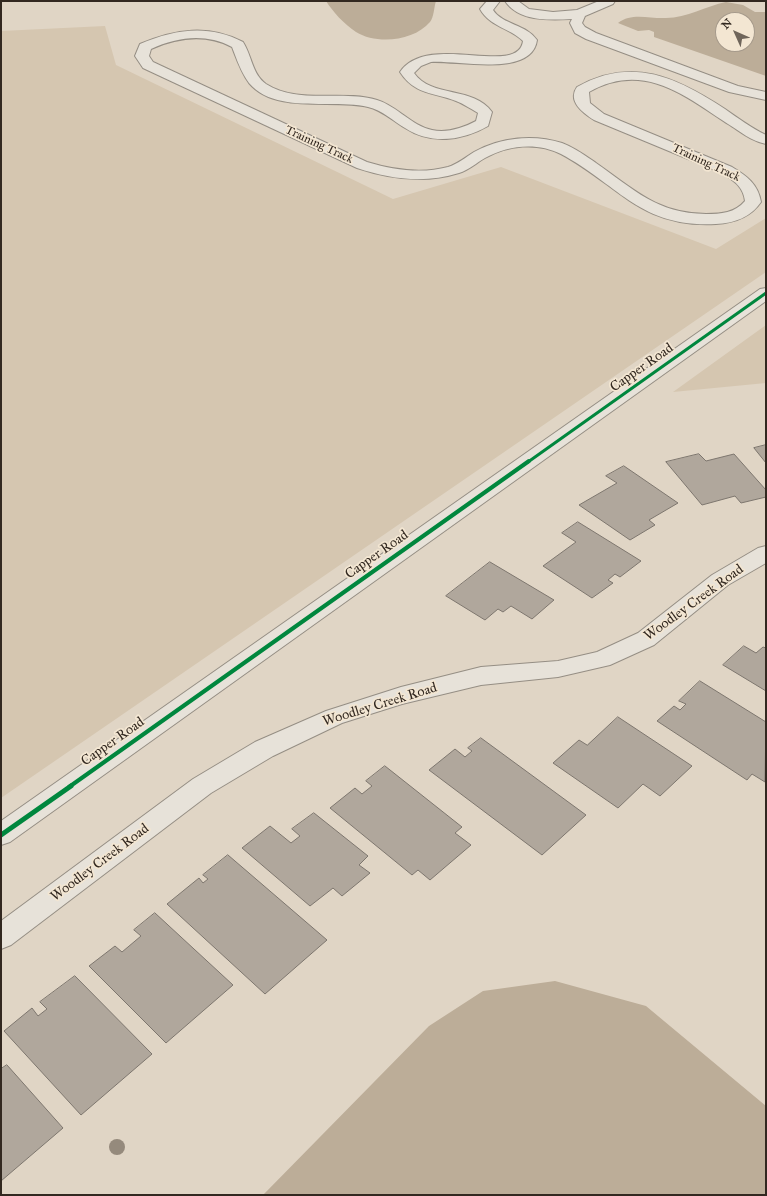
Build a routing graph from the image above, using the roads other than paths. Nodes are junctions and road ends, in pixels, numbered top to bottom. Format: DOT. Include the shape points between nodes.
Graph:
graph roads {
  1 [pos="494,1"];
  2 [pos="511,1"];
  3 [pos="609,1"];
  4 [pos="580,14"];
  5 [pos="766,96"];
  6 [pos="766,140"];
  7 [pos="766,293"];
  8 [pos="766,553"];
  9 [pos="1,835"];
  10 [pos="1,937"];
  1 -- 6 [label="street, Training Track" via="486,9 488,14 530,40 529,48 520,56 488,61 434,58 411,66 407,72 411,80 422,86 460,98 485,112 483,123 456,134 433,135 415,130 390,110 372,103 353,100 303,100 276,94 252,78 238,45 217,35 200,33 160,39 145,47 142,56 148,66 362,165 383,172 431,174 455,169 498,146 515,142 538,142 574,154 642,204 656,212 675,217 730,218 747,211 753,202 752,191 743,180 727,170 599,117 585,108 580,98 582,90 594,82 614,76 638,75 660,79 678,86"];
  2 -- 4 [label="street" via="522,10 538,15"];
  3 -- 4 [label="street"];
  4 -- 5 [label="street" via="576,23 580,30 591,36 734,89"];
  7 -- 9 [label="street, Capper Road"];
  8 -- 10 [label="street, Woodley Creek Road" via="720,580 646,639 602,659 558,669 481,676 400,696 334,717 264,749 202,786"];
}
